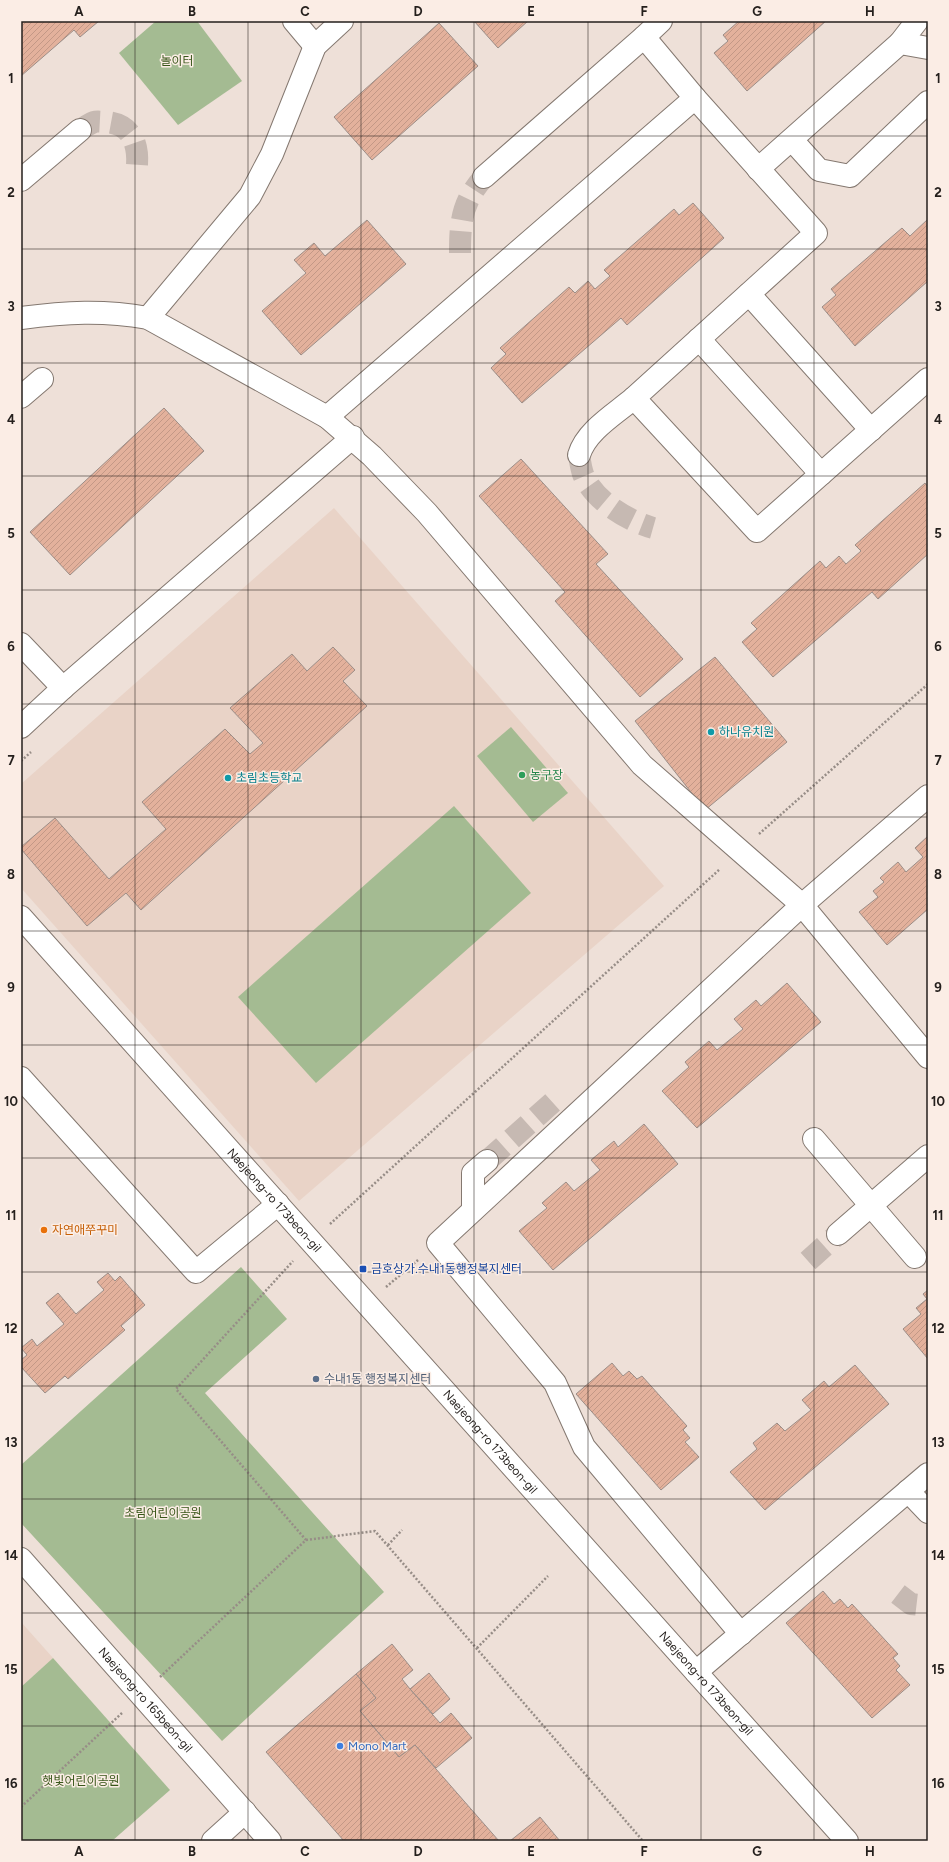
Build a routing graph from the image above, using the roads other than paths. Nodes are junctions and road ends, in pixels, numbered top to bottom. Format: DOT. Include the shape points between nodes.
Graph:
graph roads {
  1 [pos="294,21"];
  2 [pos="342,21"];
  3 [pos="661,21"];
  4 [pos="917,21"];
  5 [pos="644,37"];
  6 [pos="900,43"];
  7 [pos="315,46"];
  8 [pos="928,48"];
  9 [pos="695,98"];
  10 [pos="928,102"];
  11 [pos="80,130"];
  12 [pos="792,140"];
  13 [pos="758,169"];
  14 [pos="484,177"];
  15 [pos="21,180"];
  16 [pos="749,294"];
  17 [pos="21,318"];
  18 [pos="148,318"];
  19 [pos="699,339"];
  20 [pos="42,378"];
  21 [pos="928,379"];
  22 [pos="21,397"];
  23 [pos="634,398"];
  24 [pos="327,417"];
  25 [pos="871,430"];
  26 [pos="353,438"];
  27 [pos="579,455"];
  28 [pos="821,474"];
  29 [pos="21,644"];
  30 [pos="63,688"];
  31 [pos="21,726"];
  32 [pos="928,796"];
  33 [pos="802,904"];
  34 [pos="21,917"];
  35 [pos="928,1057"];
  36 [pos="21,1078"];
  37 [pos="814,1139"];
  38 [pos="928,1156"];
  39 [pos="488,1161"];
  40 [pos="278,1204"];
  41 [pos="871,1205"];
  42 [pos="473,1210"];
  43 [pos="838,1234"];
  44 [pos="915,1257"];
  45 [pos="928,1474"];
  46 [pos="908,1491"];
  47 [pos="928,1512"];
  48 [pos="21,1559"];
  49 [pos="741,1634"];
  50 [pos="696,1672"];
  51 [pos="245,1812"];
  52 [pos="212,1841"];
  53 [pos="270,1841"];
  54 [pos="847,1841"];
  1 -- 7 [label="street"];
  2 -- 7 [label="street"];
  3 -- 5 [label="street"];
  4 -- 6 [label="street"];
  5 -- 9 [label="street"];
  5 -- 14 [label="street"];
  6 -- 8 [label="street"];
  6 -- 12 [label="street"];
  7 -- 18 [label="street" via="272,154 250,196"];
  9 -- 13 [label="street"];
  9 -- 24 [label="street"];
  10 -- 12 [label="street" via="850,176 819,170"];
  11 -- 15 [label="street"];
  12 -- 13 [label="street"];
  13 -- 16 [label="street" via="816,233"];
  16 -- 19 [label="street"];
  16 -- 25 [label="street"];
  17 -- 18 [label="street" via="88,313 117,313"];
  18 -- 24 [label="street"];
  19 -- 23 [label="street"];
  19 -- 28 [label="street"];
  20 -- 22 [label="street"];
  21 -- 25 [label="street"];
  23 -- 27 [label="street" via="591,434 582,444"];
  23 -- 28 [label="street" via="757,531"];
  24 -- 26 [label="street"];
  25 -- 28 [label="street"];
  26 -- 30 [label="street"];
  26 -- 33 [label="street" via="427,513 642,765"];
  29 -- 30 [label="street"];
  30 -- 31 [label="street"];
  32 -- 33 [label="street"];
  33 -- 35 [label="street"];
  33 -- 42 [label="street"];
  34 -- 40 [label="street, Naejeong-ro 173beon-gil"];
  36 -- 40 [label="street" via="196,1272"];
  37 -- 41 [label="street"];
  38 -- 41 [label="street"];
  39 -- 42 [label="street" via="473,1173"];
  40 -- 50 [label="street, Naejeong-ro 173beon-gil"];
  41 -- 43 [label="street"];
  41 -- 44 [label="street"];
  42 -- 49 [label="street" via="438,1243 555,1383 584,1447"];
  45 -- 46 [label="street"];
  46 -- 47 [label="street"];
  46 -- 49 [label="street"];
  48 -- 51 [label="street, Naejeong-ro 165beon-gil"];
  49 -- 50 [label="street"];
  50 -- 54 [label="street, Naejeong-ro 173beon-gil"];
  51 -- 52 [label="street"];
  51 -- 53 [label="street, Naejeong-ro 165beon-gil"];
}
